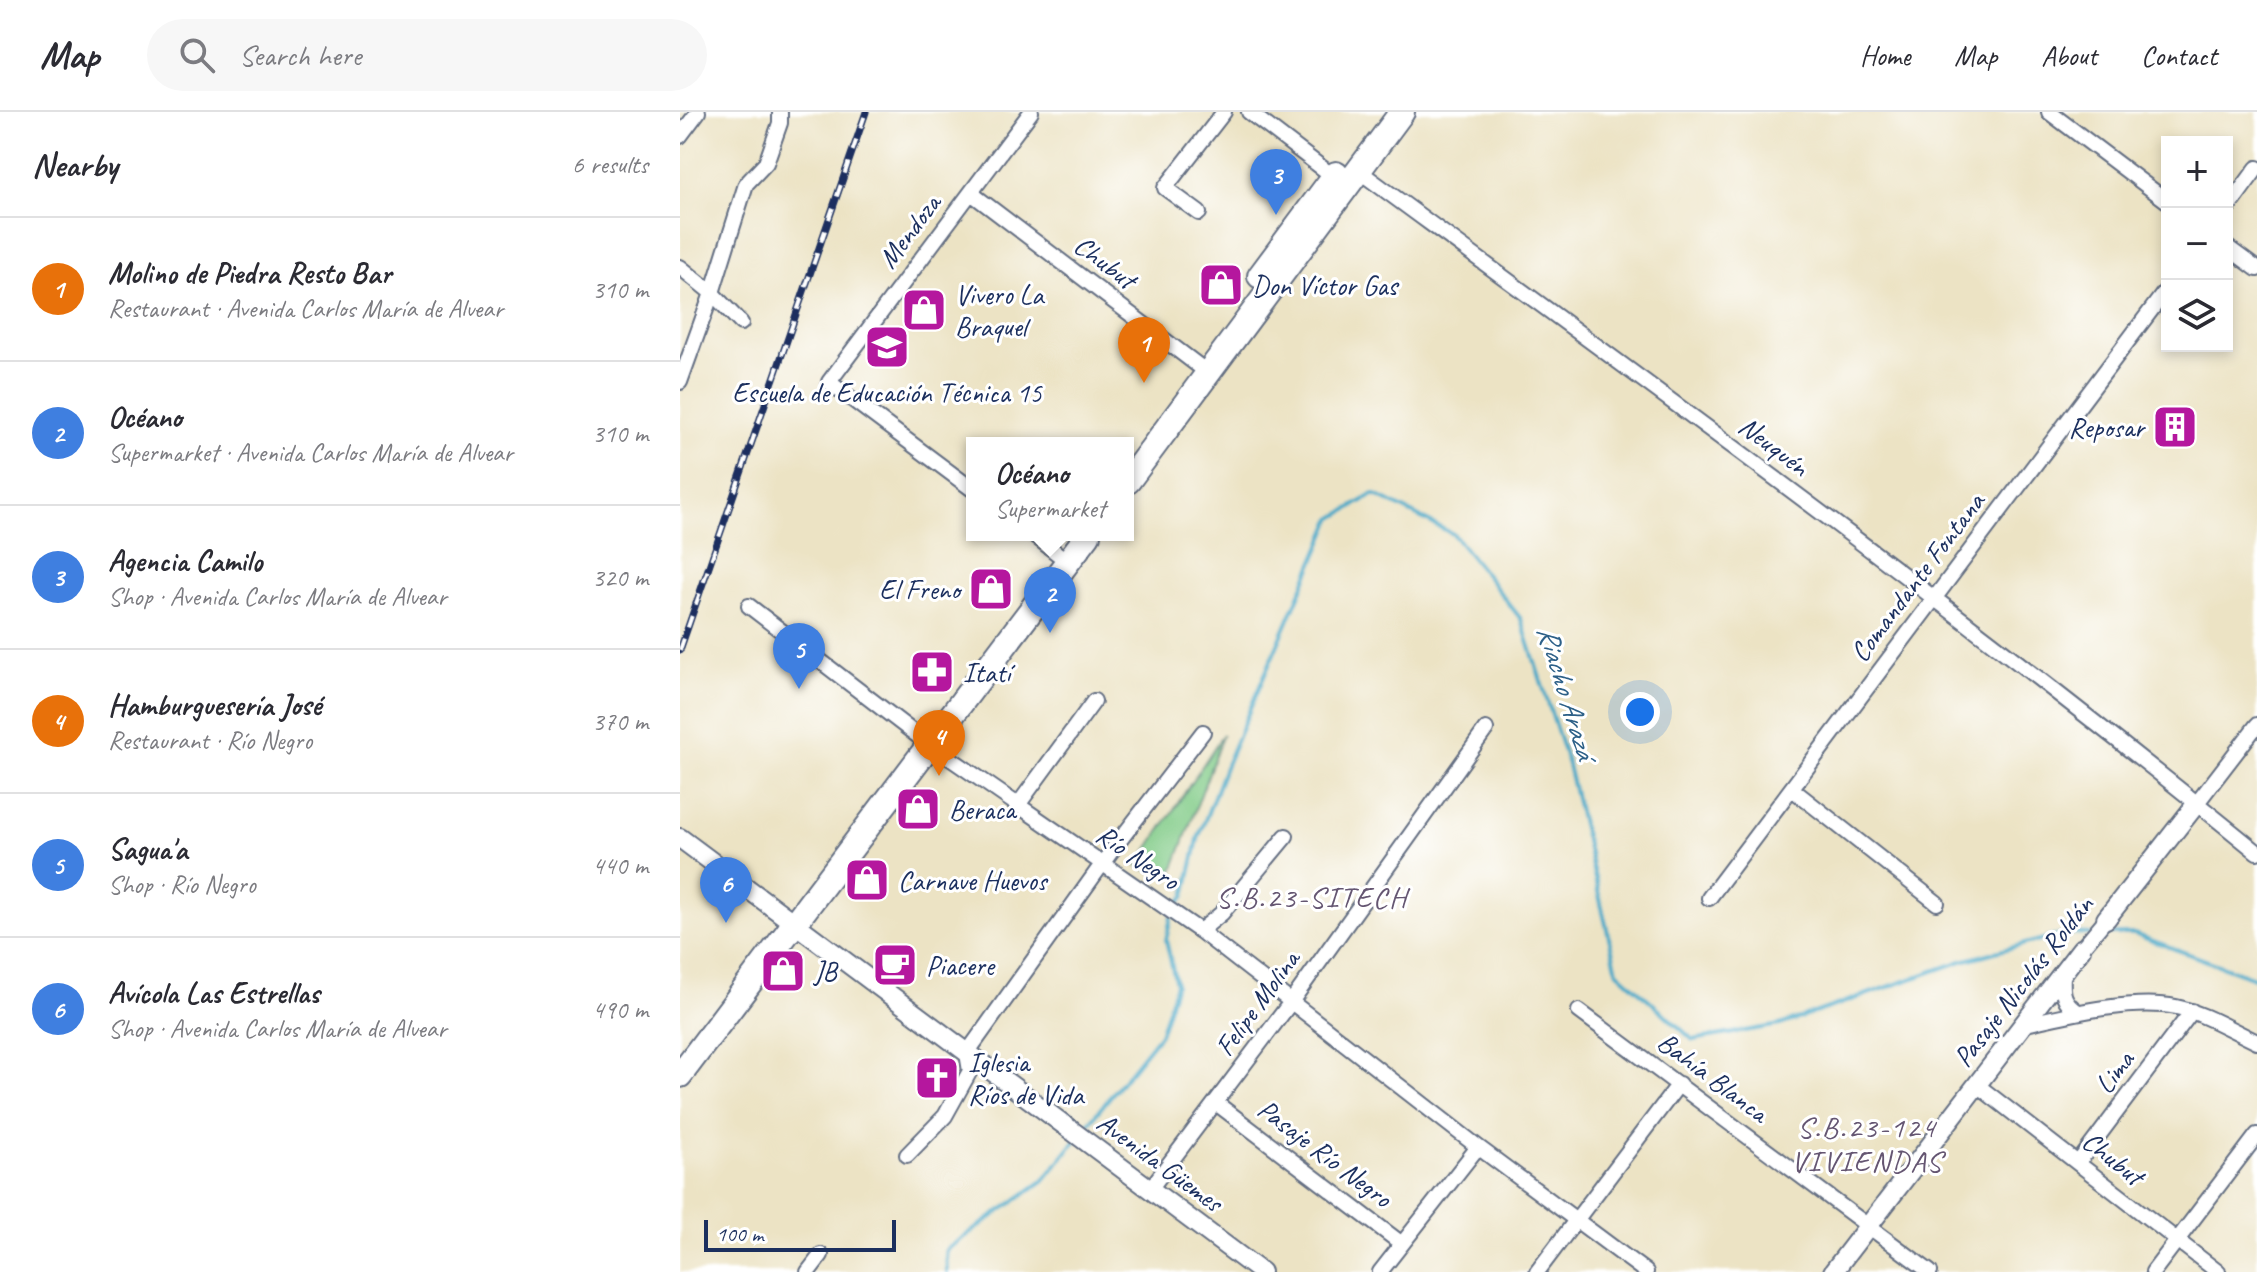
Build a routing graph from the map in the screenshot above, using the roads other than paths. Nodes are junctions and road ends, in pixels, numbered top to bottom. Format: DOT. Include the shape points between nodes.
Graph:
graph roads {
  1 [pos="698,112"];
  2 [pos="780,112"];
  3 [pos="1031,112"];
  4 [pos="1224,112"];
  5 [pos="1249,112"];
  6 [pos="1383,112"];
  7 [pos="1402,112"];
  8 [pos="2049,112"];
  9 [pos="680,136"];
  10 [pos="2257,168"];
  11 [pos="1359,171"];
  12 [pos="1334,177"];
  13 [pos="971,193"];
  14 [pos="2161,196"];
  15 [pos="2228,208"];
  16 [pos="1199,213"];
  17 [pos="2233,251"];
  18 [pos="680,267"];
  19 [pos="2257,269"];
  20 [pos="712,293"];
  21 [pos="2161,297"];
  22 [pos="741,323"];
  23 [pos="1202,368"];
  24 [pos="680,382"];
  25 [pos="1134,447"];
  26 [pos="1134,472"];
  27 [pos="966,485"];
  28 [pos="1046,541"];
  29 [pos="1064,550"];
  30 [pos="1932,599"];
  31 [pos="749,606"];
  32 [pos="1094,701"];
  33 [pos="2257,725"];
  34 [pos="1486,729"];
  35 [pos="1203,732"];
  36 [pos="925,741"];
  37 [pos="1792,789"];
  38 [pos="2197,803"];
  39 [pos="1018,805"];
  40 [pos="1286,836"];
  41 [pos="680,838"];
  42 [pos="2257,852"];
  43 [pos="1102,865"];
  44 [pos="1709,898"];
  45 [pos="1937,903"];
  46 [pos="788,918"];
  47 [pos="2106,919"];
  48 [pos="1200,931"];
  49 [pos="2081,949"];
  50 [pos="2063,976"];
  51 [pos="1291,1002"];
  52 [pos="1579,1011"];
  53 [pos="2192,1011"];
  54 [pos="2078,1012"];
  55 [pos="2021,1025"];
  56 [pos="2257,1042"];
  57 [pos="680,1051"];
  58 [pos="967,1053"];
  59 [pos="680,1075"];
  60 [pos="1679,1084"];
  61 [pos="1977,1085"];
  62 [pos="1216,1103"];
  63 [pos="2257,1135"];
  64 [pos="1478,1147"];
  65 [pos="2252,1154"];
  66 [pos="907,1155"];
  67 [pos="2078,1163"];
  68 [pos="1150,1189"];
  69 [pos="1577,1219"];
  70 [pos="1868,1227"];
  71 [pos="2177,1240"];
  72 [pos="1402,1244"];
  73 [pos="821,1255"];
  74 [pos="808,1272"];
  75 [pos="1261,1272"];
  76 [pos="1380,1272"];
  77 [pos="1537,1272"];
  78 [pos="1646,1272"];
  79 [pos="1833,1272"];
  80 [pos="1930,1272"];
  81 [pos="2153,1272"];
  82 [pos="2218,1272"];
  1 -- 9 [label="street"];
  2 -- 20 [label="street" via="766,163 746,184"];
  3 -- 13 [label="street, Mendoza"];
  4 -- 16 [label="street" via="1165,188"];
  5 -- 12 [label="street"];
  6 -- 12 [label="main road"];
  7 -- 11 [label="main road"];
  8 -- 14 [label="street"];
  10 -- 15 [label="street"];
  11 -- 12 [label="street"];
  11 -- 23 [label="main road"];
  11 -- 30 [label="street, Neuquén"];
  12 -- 23 [label="main road"];
  13 -- 23 [label="street, Chubut"];
  13 -- 27 [label="street, Mendoza" via="829,382"];
  17 -- 19 [label="street"];
  18 -- 20 [label="street"];
  20 -- 22 [label="street"];
  20 -- 24 [label="street"];
  21 -- 30 [label="street, Comandante Fontana"];
  23 -- 25 [label="main road"];
  23 -- 26 [label="main road"];
  28 -- 29 [label="street"];
  29 -- 36 [label="main road"];
  30 -- 37 [label="street, Comandante Fontana"];
  30 -- 38 [label="street, Neuquén"];
  31 -- 36 [label="street, Río Negro"];
  32 -- 39 [label="street"];
  33 -- 38 [label="street, Pasaje Nicolás Roldán"];
  34 -- 51 [label="street, Felipe Molina"];
  35 -- 43 [label="street"];
  36 -- 39 [label="street, Río Negro"];
  36 -- 46 [label="main road"];
  37 -- 44 [label="street, Comandante Fontana"];
  37 -- 45 [label="street"];
  38 -- 42 [label="street, Neuquén"];
  38 -- 47 [label="street, Pasaje Nicolás Roldán"];
  39 -- 43 [label="street, Río Negro"];
  40 -- 48 [label="street" via="1222,913"];
  41 -- 46 [label="street, Avenida Güemes"];
  43 -- 48 [label="street, Río Negro"];
  43 -- 58 [label="street"];
  46 -- 57 [label="main road"];
  46 -- 58 [label="street, Avenida Güemes"];
  46 -- 59 [label="main road"];
  47 -- 49 [label="street, Pasaje Nicolás Roldán"];
  48 -- 51 [label="street, Río Negro"];
  49 -- 50 [label="street, Pasaje Nicolás Roldán"];
  50 -- 54 [label="street" via="2067,1005"];
  50 -- 55 [label="street, Pasaje Nicolás Roldán"];
  51 -- 62 [label="street, Felipe Molina"];
  51 -- 64 [label="street, Río Negro"];
  52 -- 60 [label="street, Bahía Blanca"];
  53 -- 54 [label="street" via="2149,1005"];
  53 -- 56 [label="street"];
  53 -- 67 [label="street, Lima"];
  54 -- 55 [label="street"];
  55 -- 61 [label="street, Pasaje Nicolás Roldán"];
  58 -- 66 [label="street" via="970,1071 945,1116"];
  58 -- 68 [label="street, Avenida Güemes"];
  60 -- 69 [label="street"];
  60 -- 70 [label="street, Bahía Blanca"];
  61 -- 67 [label="street, Chubut"];
  61 -- 70 [label="street, Pasaje Nicolás Roldán"];
  62 -- 68 [label="street, Felipe Molina"];
  62 -- 72 [label="street, Pasaje Río Negro"];
  63 -- 65 [label="street"];
  64 -- 69 [label="street, Río Negro"];
  64 -- 72 [label="street"];
  65 -- 71 [label="street"];
  67 -- 71 [label="street, Chubut"];
  68 -- 75 [label="street, Avenida Güemes"];
  69 -- 77 [label="street"];
  69 -- 78 [label="street, Río Negro"];
  70 -- 79 [label="street, Pasaje Nicolás Roldán"];
  70 -- 80 [label="street, Bahía Blanca"];
  71 -- 81 [label="street"];
  71 -- 82 [label="street, Chubut"];
  72 -- 76 [label="street"];
  73 -- 74 [label="street"];
}
